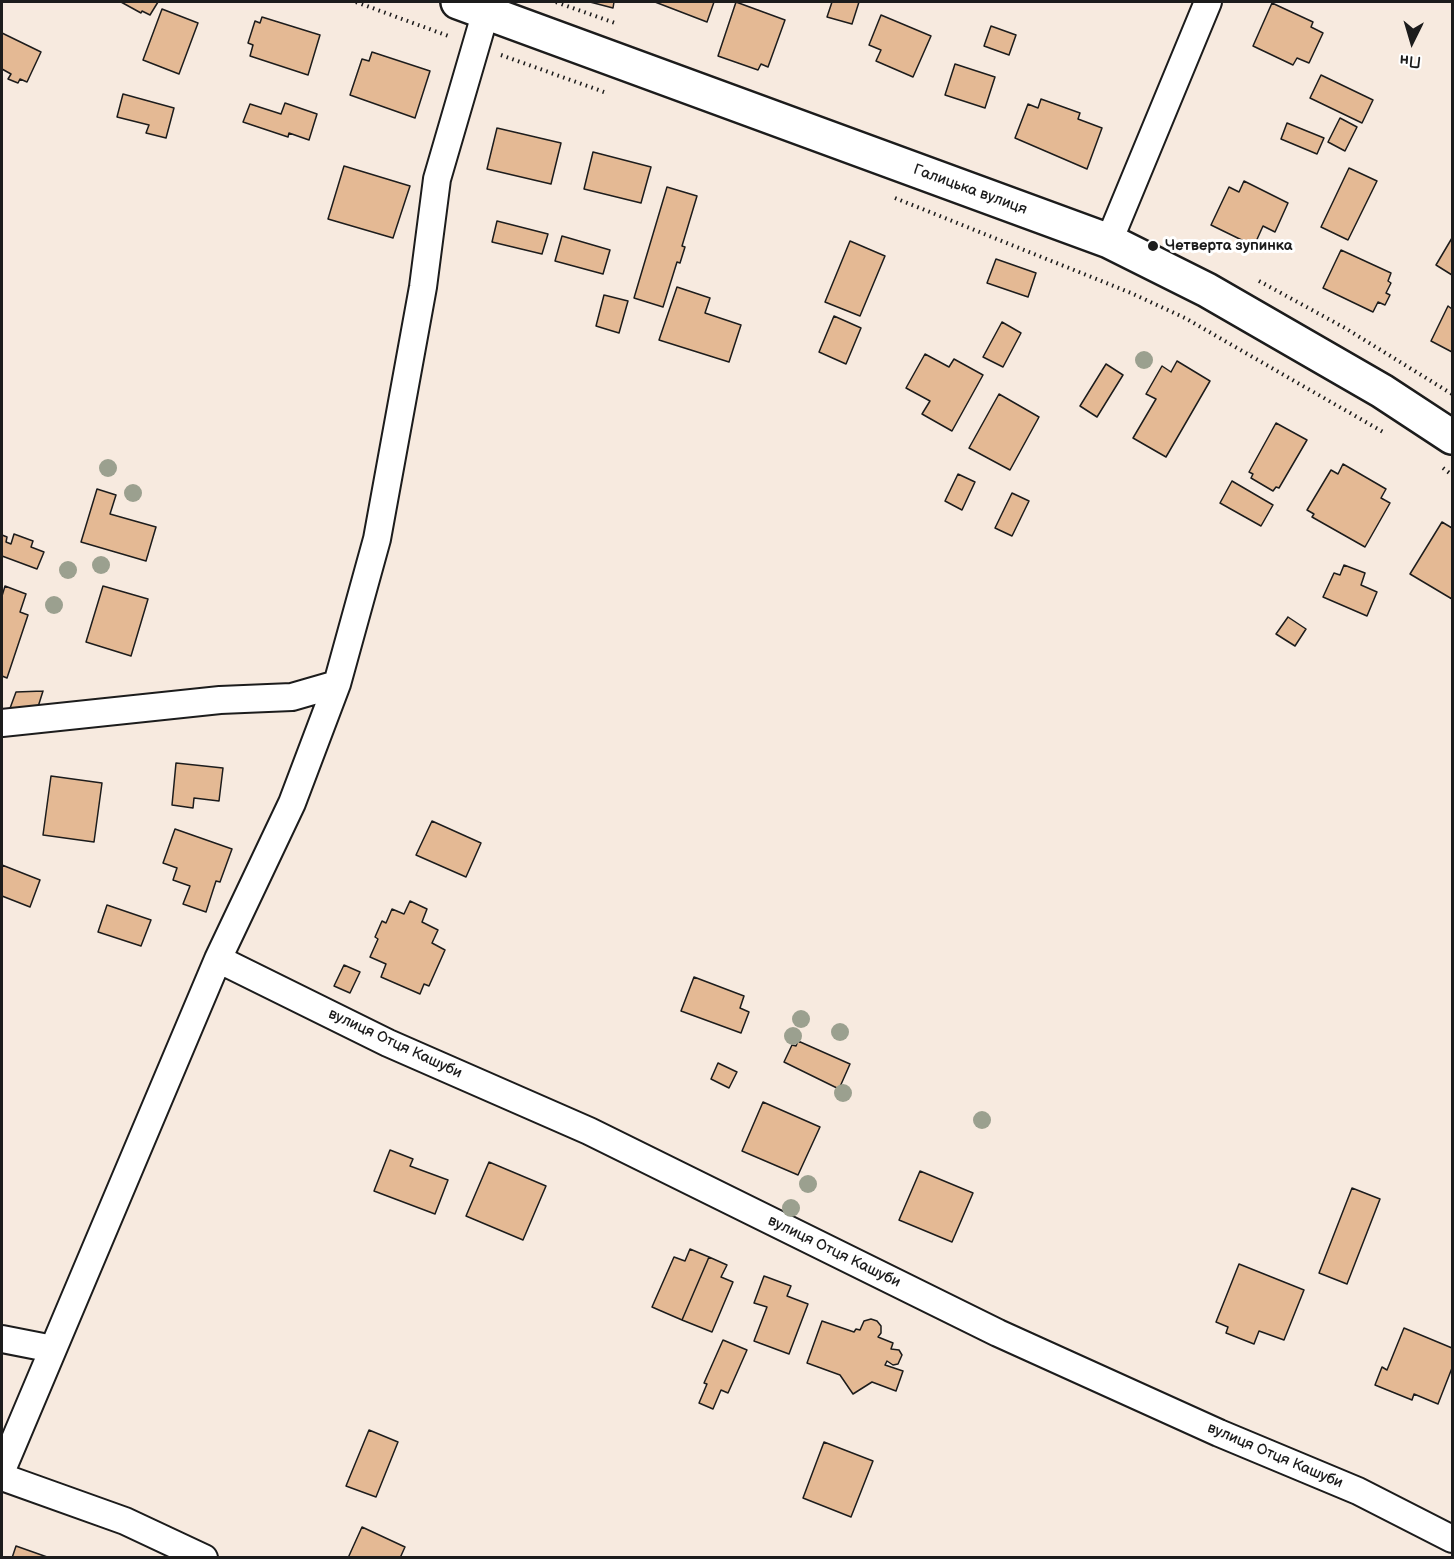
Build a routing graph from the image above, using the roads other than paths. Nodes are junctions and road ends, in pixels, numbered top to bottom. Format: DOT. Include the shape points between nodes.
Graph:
graph roads {
  1 [pos="1208,2"];
  2 [pos="472,6"];
  3 [pos="1109,241"];
  4 [pos="1445,451"];
  5 [pos="337,684"];
  6 [pos="2,723"];
  7 [pos="218,960"];
  8 [pos="2,1339"];
  9 [pos="53,1349"];
  10 [pos="2,1470"];
  11 [pos="2,1477"];
  12 [pos="1452,1539"];
  13 [pos="204,1557"];
  1 -- 3 [label="street"];
  2 -- 3 [label="street, Галицька вулиця"];
  2 -- 5 [label="street" via="475,45 437,179 419,308 377,539"];
  3 -- 4 [label="street, Галицька вулиця" via="1207,290 1382,391"];
  5 -- 6 [label="street" via="292,697 220,700"];
  5 -- 7 [label="street" via="292,803"];
  7 -- 9 [label="street"];
  7 -- 12 [label="street, вулиця Отця Кашуби" via="388,1043 589,1131 998,1333 1358,1491"];
  8 -- 9 [label="street"];
  9 -- 10 [label="street"];
  11 -- 13 [label="street" via="124,1521"];
}
